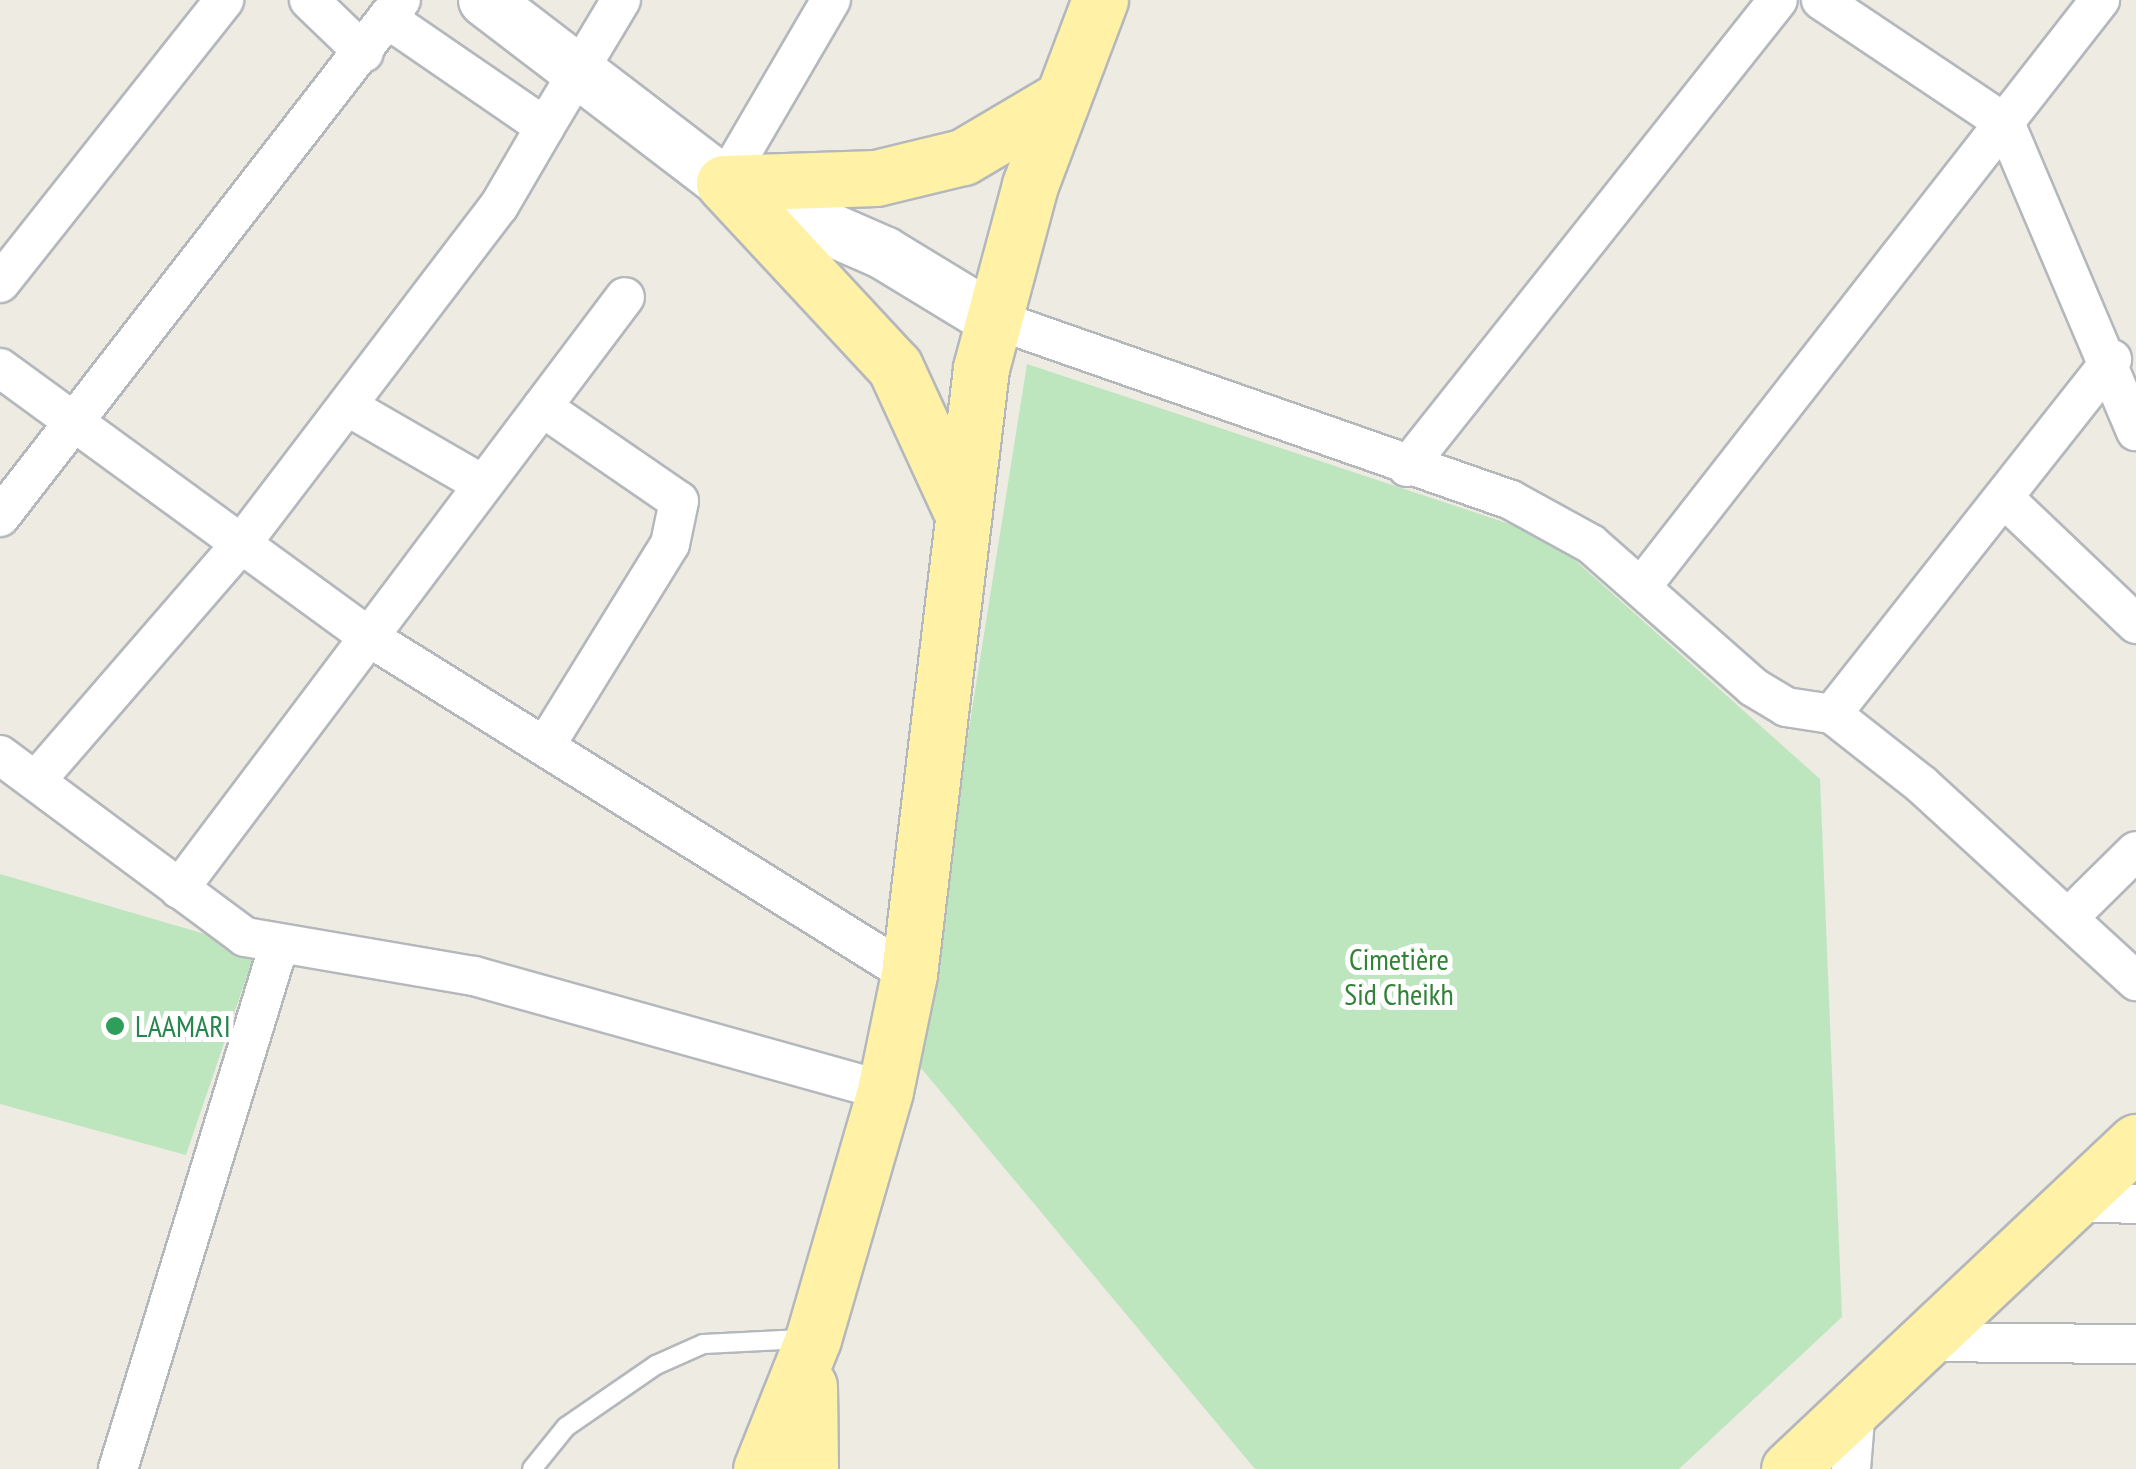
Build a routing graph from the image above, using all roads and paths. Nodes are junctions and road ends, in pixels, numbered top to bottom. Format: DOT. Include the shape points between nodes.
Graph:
graph roads {
  1 [pos="224,0"];
  2 [pos="309,0"];
  3 [pos="485,0"];
  4 [pos="621,0"];
  5 [pos="830,0"];
  6 [pos="1100,0"];
  7 [pos="1778,0"];
  8 [pos="1820,0"];
  9 [pos="2100,0"];
  10 [pos="395,10"];
  11 [pos="364,53"];
  12 [pos="578,68"];
  13 [pos="1062,100"];
  14 [pos="2005,123"];
  15 [pos="545,127"];
  16 [pos="724,183"];
  17 [pos="0,283"];
  18 [pos="624,297"];
  19 [pos="991,318"];
  20 [pos="2112,359"];
  21 [pos="0,368"];
  22 [pos="347,406"];
  23 [pos="542,407"];
  24 [pos="2133,409"];
  25 [pos="75,419"];
  26 [pos="1407,467"];
  27 [pos="482,484"];
  28 [pos="2006,500"];
  29 [pos="960,509"];
  30 [pos="0,517"];
  31 [pos="242,543"];
  32 [pos="1642,586"];
  33 [pos="2136,624"];
  34 [pos="372,639"];
  35 [pos="1832,714"];
  36 [pos="546,745"];
  37 [pos="0,755"];
  38 [pos="39,777"];
  39 [pos="2136,850"];
  40 [pos="180,889"];
  41 [pos="2068,918"];
  42 [pos="279,945"];
  43 [pos="908,974"];
  44 [pos="2136,980"];
  45 [pos="885,1092"];
  46 [pos="2136,1142"];
  47 [pos="2073,1202"];
  48 [pos="2136,1204"];
  49 [pos="813,1338"];
  50 [pos="1930,1342"];
  51 [pos="2136,1344"];
  52 [pos="1856,1407"];
  53 [pos="118,1469"];
  54 [pos="532,1469"];
  55 [pos="761,1469"];
  56 [pos="810,1469"];
  57 [pos="1789,1469"];
  58 [pos="1851,1469"];
  1 -- 17 [label="street"];
  2 -- 11 [label="street"];
  3 -- 12 [label="main road"];
  4 -- 12 [label="street"];
  5 -- 16 [label="street"];
  6 -- 13 [label="main road"];
  7 -- 26 [label="street"];
  8 -- 14 [label="street"];
  9 -- 14 [label="street"];
  10 -- 11 [label="street"];
  10 -- 15 [label="street"];
  11 -- 25 [label="street"];
  12 -- 15 [label="street"];
  12 -- 16 [label="main road"];
  13 -- 16 [label="main road" via="963,157 928,166 876,178"];
  13 -- 19 [label="main road"];
  14 -- 20 [label="street"];
  14 -- 32 [label="street"];
  15 -- 22 [label="street" via="507,196"];
  16 -- 19 [label="main road" via="884,253"];
  16 -- 29 [label="main road" via="895,367"];
  18 -- 23 [label="street"];
  19 -- 26 [label="street"];
  19 -- 29 [label="main road"];
  20 -- 24 [label="street"];
  20 -- 28 [label="street"];
  21 -- 25 [label="street"];
  22 -- 27 [label="street"];
  22 -- 31 [label="street"];
  23 -- 27 [label="street"];
  23 -- 36 [label="street" via="674,492 680,518"];
  25 -- 30 [label="street"];
  25 -- 31 [label="street"];
  26 -- 32 [label="street" via="1511,500 1591,544"];
  27 -- 34 [label="street"];
  28 -- 33 [label="street"];
  28 -- 35 [label="street"];
  29 -- 43 [label="main road"];
  31 -- 34 [label="street"];
  31 -- 38 [label="street"];
  32 -- 35 [label="street" via="1754,687 1786,707"];
  34 -- 36 [label="street"];
  34 -- 40 [label="street"];
  35 -- 41 [label="street"];
  36 -- 43 [label="street"];
  37 -- 38 [label="street"];
  38 -- 40 [label="street"];
  39 -- 41 [label="street"];
  40 -- 42 [label="street" via="245,936"];
  41 -- 44 [label="street"];
  42 -- 45 [label="street" via="474,976"];
  42 -- 53 [label="street"];
  43 -- 45 [label="main road"];
  45 -- 49 [label="main road"];
  46 -- 47 [label="main road"];
  47 -- 48 [label="street"];
  47 -- 50 [label="main road"];
  49 -- 54 [label="lane" via="703,1344 656,1365 566,1426"];
  49 -- 55 [label="main road"];
  49 -- 56 [label="main road" via="805,1426"];
  50 -- 51 [label="street"];
  50 -- 52 [label="main road"];
  52 -- 57 [label="main road"];
  52 -- 58 [label="street"];
}
